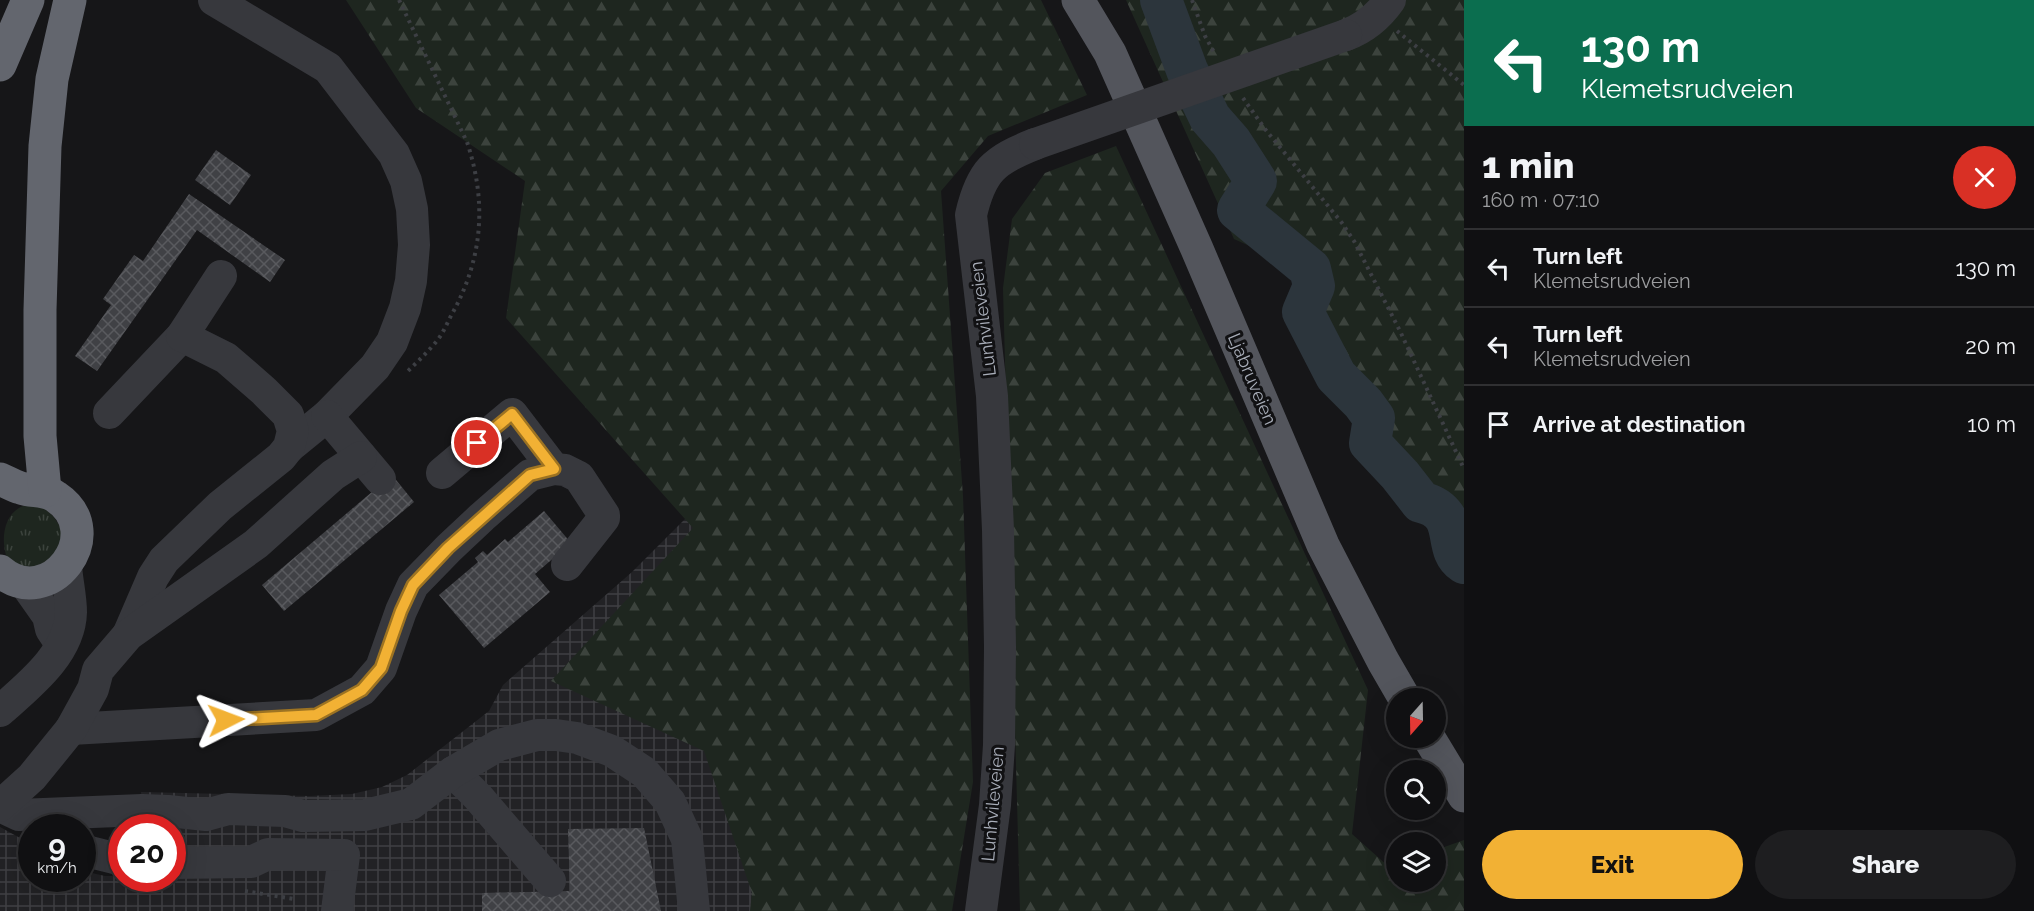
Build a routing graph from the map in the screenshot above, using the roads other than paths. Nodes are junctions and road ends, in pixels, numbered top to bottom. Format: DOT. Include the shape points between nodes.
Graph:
graph roads {
  1 [pos="28,0"];
  2 [pos="70,0"];
  3 [pos="214,0"];
  4 [pos="1078,0"];
  5 [pos="1103,0"];
  6 [pos="1384,8"];
  7 [pos="1110,53"];
  8 [pos="0,65"];
  9 [pos="222,276"];
  10 [pos="182,336"];
  11 [pos="110,413"];
  12 [pos="327,416"];
  13 [pos="289,447"];
  14 [pos="554,469"];
  15 [pos="442,473"];
  16 [pos="17,490"];
  17 [pos="567,565"];
  18 [pos="66,566"];
  19 [pos="12,577"];
  20 [pos="128,635"];
  21 [pos="61,644"];
  22 [pos="1399,688"];
  23 [pos="0,711"];
  24 [pos="71,729"];
  25 [pos="1435,748"];
  26 [pos="453,772"];
  27 [pos="1464,796"];
  28 [pos="380,812"];
  29 [pos="14,814"];
  30 [pos="186,847"];
  31 [pos="267,854"];
  32 [pos="344,855"];
  33 [pos="186,863"];
  34 [pos="550,881"];
  35 [pos="337,911"];
  36 [pos="694,911"];
  37 [pos="981,911"];
  1 -- 8 [label="highway"];
  2 -- 16 [label="highway" via="52,79 45,147 40,436"];
  3 -- 12 [label="street" via="328,68 394,154 406,181 414,244 405,308 392,342 375,367"];
  4 -- 7 [label="main road, Ljabruveien"];
  5 -- 7 [label="main road, Ljabruveien"];
  6 -- 37 [label="street, Lunhvileveien, bridge" via="1364,27 1346,35 1006,156 992,167 978,189 971,215 992,396 1000,636 999,745"];
  7 -- 22 [label="main road, Ljabruveien" via="1323,545"];
  9 -- 10 [label="street"];
  10 -- 11 [label="street"];
  10 -- 13 [label="street" via="225,358 288,415 293,431"];
  12 -- 13 [label="street"];
  12 -- 20 [label="street" via="371,468 333,475 256,544"];
  13 -- 20 [label="street" via="164,560"];
  14 -- 15 [label="street" via="512,414"];
  14 -- 17 [label="street" via="579,477 604,515"];
  14 -- 24 [label="street" via="530,475 448,548 413,585 381,668 362,690 316,715"];
  16 -- 18 [label="highway" via="57,497 66,506 77,530 75,549"];
  18 -- 19 [label="highway" via="39,582"];
  18 -- 21 [label="street" via="71,613"];
  19 -- 21 [label="street" via="48,616"];
  20 -- 24 [label="street" via="98,670 93,689"];
  21 -- 23 [label="street" via="43,672"];
  24 -- 29 [label="street" via="32,777"];
  25 -- 27 [label="main road"];
  26 -- 28 [label="street" via="411,804"];
  26 -- 34 [label="street"];
  26 -- 36 [label="street" via="500,745 537,735 577,738 612,751 644,772 670,802 687,839"];
  28 -- 29 [label="street" via="303,816 285,811 228,809 206,815 142,810"];
  28 -- 32 [label="street"];
  30 -- 31 [label="street" via="255,846"];
  31 -- 32 [label="street"];
  31 -- 33 [label="street" via="251,862"];
  32 -- 35 [label="street"];
}
